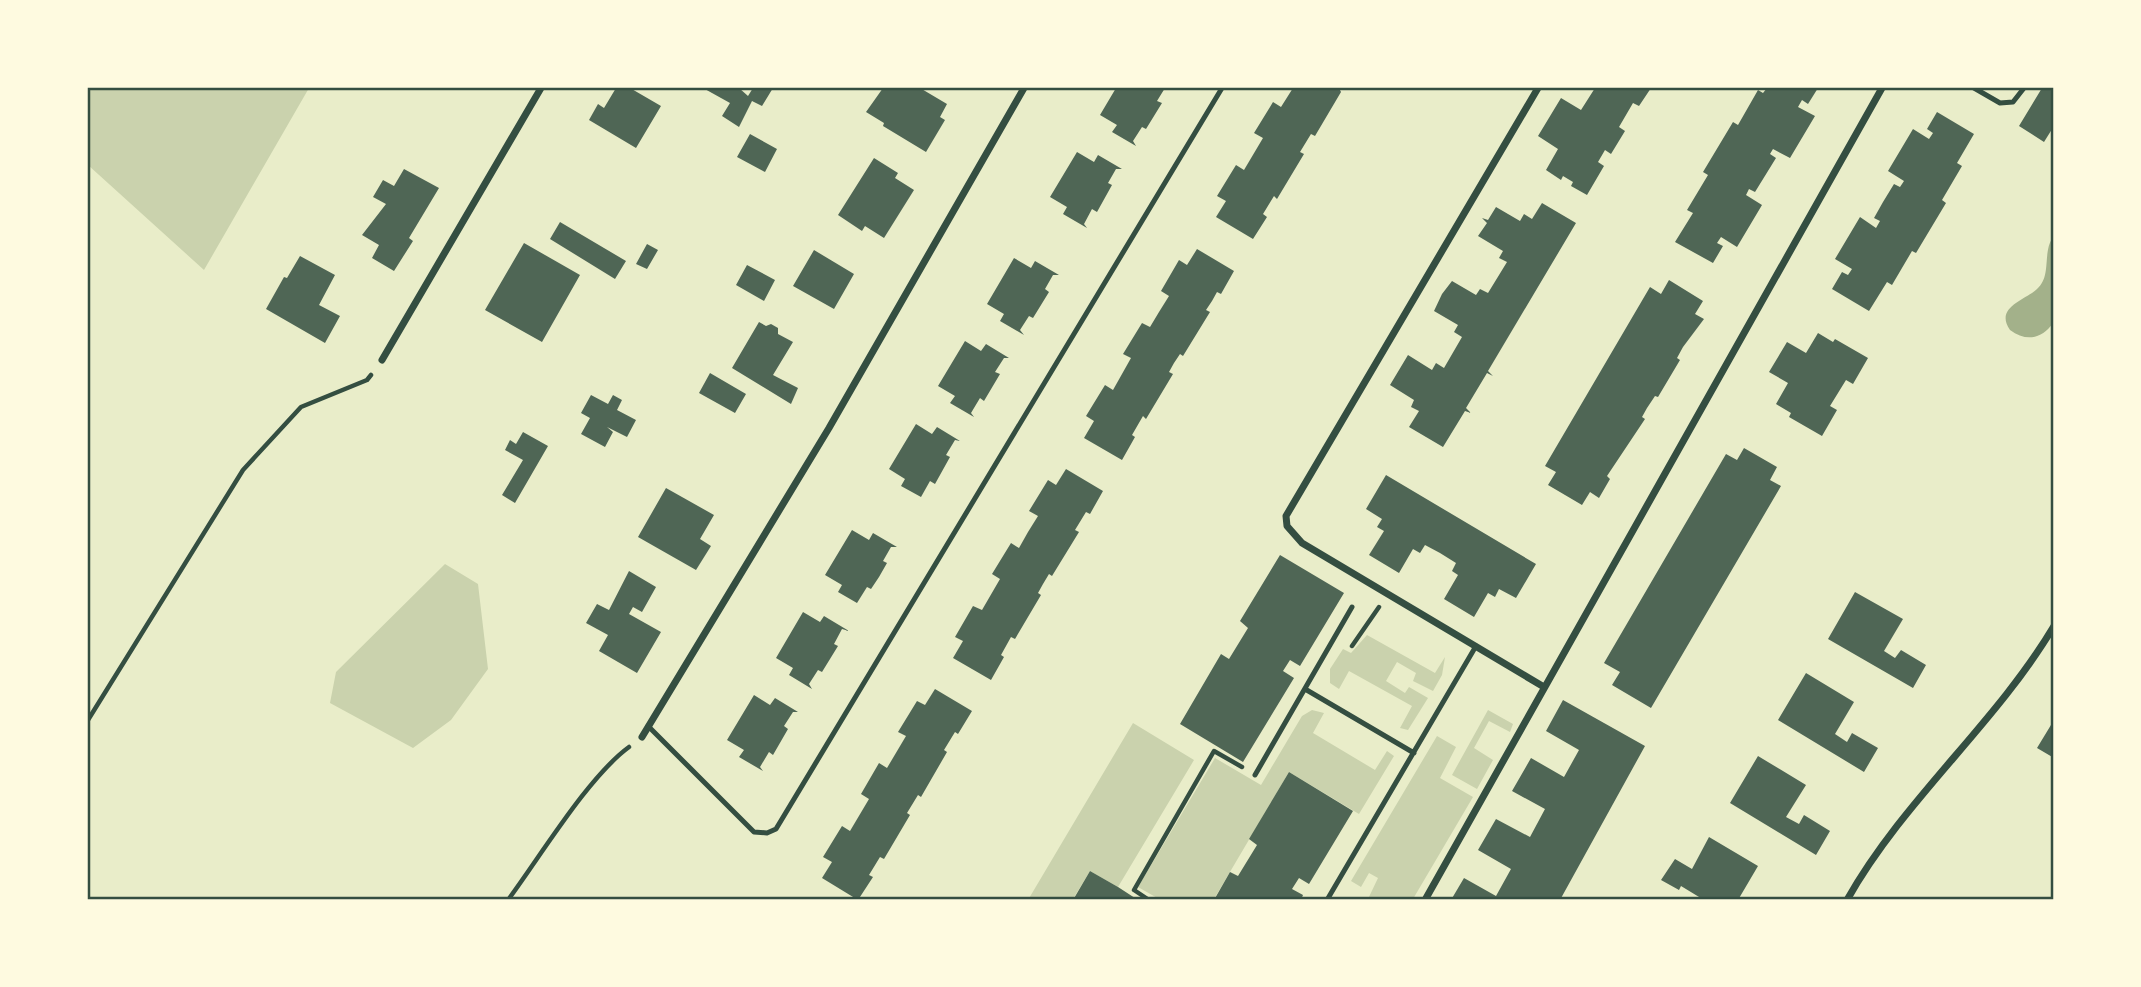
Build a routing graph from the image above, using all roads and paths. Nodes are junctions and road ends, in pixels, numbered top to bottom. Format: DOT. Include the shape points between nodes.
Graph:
graph roads {
  1 [pos="541,88"];
  2 [pos="1024,88"];
  3 [pos="1222,88"];
  4 [pos="1538,88"];
  5 [pos="1882,88"];
  6 [pos="1974,88"];
  7 [pos="2024,88"];
  8 [pos="382,360"];
  9 [pos="1352,607"];
  10 [pos="2053,626"];
  11 [pos="1476,646"];
  12 [pos="1544,687"];
  13 [pos="1305,689"];
  14 [pos="88,720"];
  15 [pos="648,726"];
  16 [pos="642,737"];
  17 [pos="1414,753"];
  18 [pos="1255,775"];
  19 [pos="508,900"];
  20 [pos="1149,900"];
  21 [pos="1327,900"];
  22 [pos="1425,900"];
  23 [pos="1847,900"];
  1 -- 8 [label="street"];
  2 -- 15 [label="street" via="829,428"];
  3 -- 15 [label="lane" via="776,829 754,832"];
  4 -- 11 [label="street" via="1286,516 1287,526 1302,543"];
  5 -- 12 [label="street"];
  6 -- 7 [label="lane" via="2000,103 2013,102"];
  8 -- 14 [label="path" via="367,380 301,407 243,470"];
  9 -- 13 [label="lane"];
  10 -- 23 [label="street" via="2006,700 1870,860"];
  11 -- 12 [label="street"];
  11 -- 17 [label="lane"];
  12 -- 22 [label="street"];
  13 -- 17 [label="lane"];
  13 -- 18 [label="lane"];
  15 -- 16 [label="street"];
  16 -- 19 [label="path" via="616,757 595,782"];
  17 -- 21 [label="lane"];
  18 -- 20 [label="path" via="1214,751 1134,890"];
}
